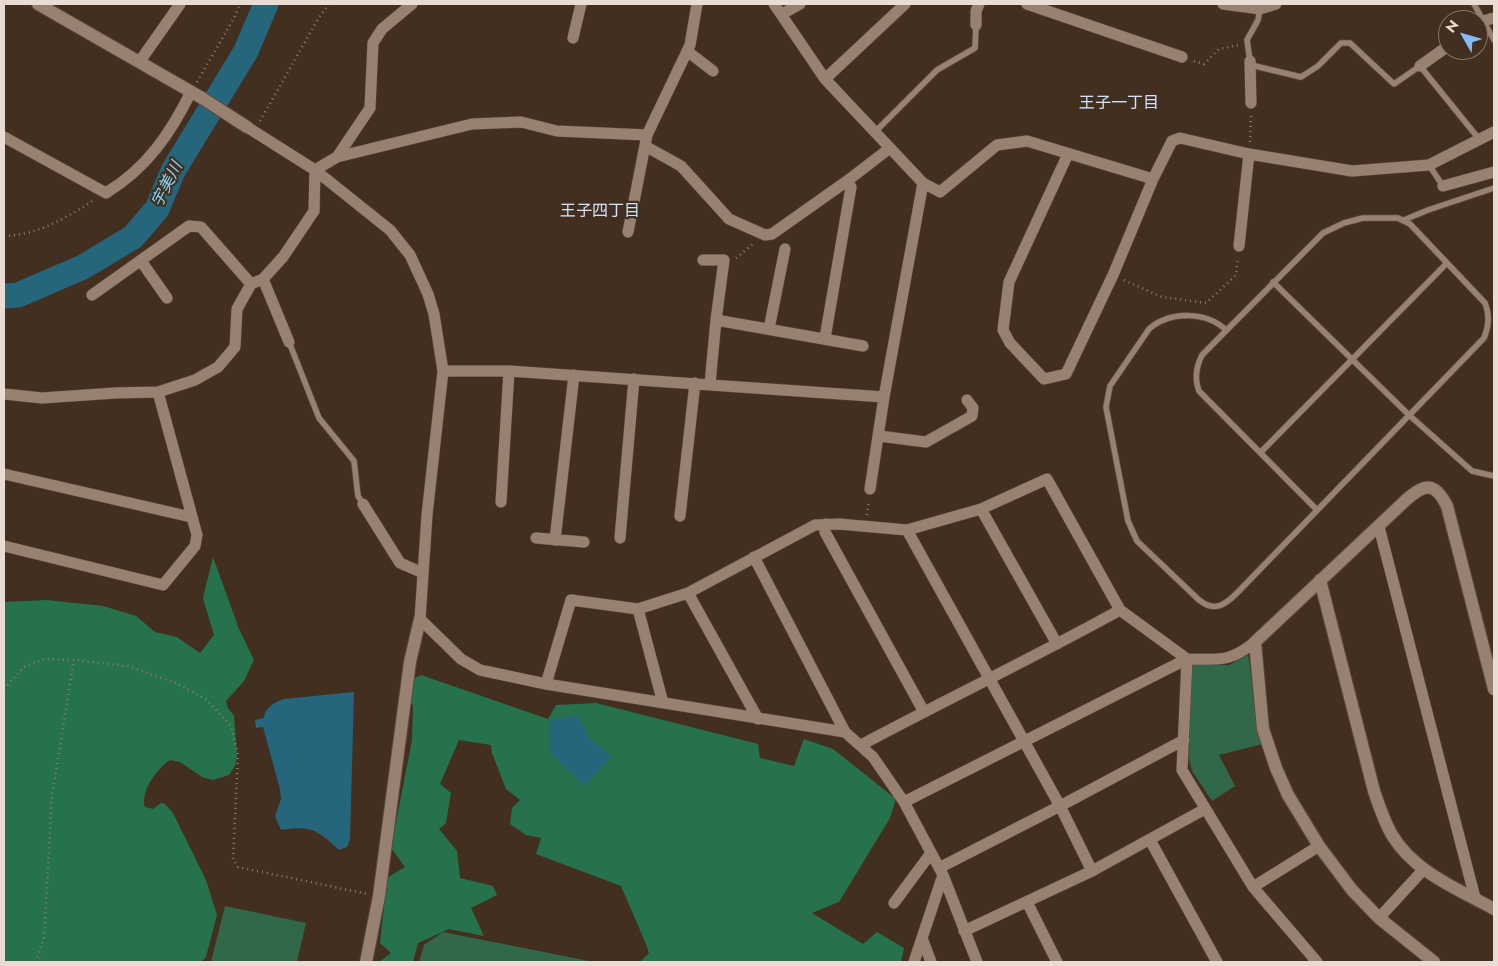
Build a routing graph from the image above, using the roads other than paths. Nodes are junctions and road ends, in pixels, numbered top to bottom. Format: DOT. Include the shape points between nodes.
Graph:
graph roads {
  1 [pos="38,4"];
  2 [pos="180,4"];
  3 [pos="412,4"];
  4 [pos="581,4"];
  5 [pos="697,4"];
  6 [pos="774,4"];
  7 [pos="800,4"];
  8 [pos="905,4"];
  9 [pos="979,4"];
  10 [pos="1027,4"];
  11 [pos="1223,4"];
  12 [pos="1276,4"];
  13 [pos="1260,9"];
  14 [pos="782,14"];
  15 [pos="976,25"];
  16 [pos="1488,27"];
  17 [pos="573,38"];
  18 [pos="1494,40"];
  19 [pos="687,51"];
  20 [pos="1438,53"];
  21 [pos="1182,57"];
  22 [pos="140,61"];
  23 [pos="1250,61"];
  24 [pos="1420,66"];
  25 [pos="713,71"];
  26 [pos="825,79"];
  27 [pos="197,95"];
  28 [pos="1251,103"];
  29 [pos="251,129"];
  30 [pos="876,131"];
  31 [pos="1494,132"];
  32 [pos="4,137"];
  33 [pos="1479,139"];
  34 [pos="646,140"];
  35 [pos="890,148"];
  36 [pos="1068,154"];
  37 [pos="1249,154"];
  38 [pos="337,157"];
  39 [pos="1429,165"];
  40 [pos="315,170"];
  41 [pos="1494,172"];
  42 [pos="1153,179"];
  43 [pos="847,181"];
  44 [pos="923,183"];
  45 [pos="1443,186"];
  46 [pos="1494,188"];
  47 [pos="1404,220"];
  48 [pos="628,232"];
  49 [pos="1239,246"];
  50 [pos="785,249"];
  51 [pos="703,260"];
  52 [pos="141,261"];
  53 [pos="1447,263"];
  54 [pos="263,279"];
  55 [pos="1273,282"];
  56 [pos="251,284"];
  57 [pos="92,295"];
  58 [pos="166,298"];
  59 [pos="716,320"];
  60 [pos="769,329"];
  61 [pos="1226,330"];
  62 [pos="825,338"];
  63 [pos="289,342"];
  64 [pos="863,346"];
  65 [pos="1352,360"];
  66 [pos="443,371"];
  67 [pos="508,371"];
  68 [pos="574,375"];
  69 [pos="634,378"];
  70 [pos="695,382"];
  71 [pos="710,384"];
  72 [pos="158,392"];
  73 [pos="4,394"];
  74 [pos="884,397"];
  75 [pos="967,400"];
  76 [pos="1409,416"];
  77 [pos="880,436"];
  78 [pos="1261,452"];
  79 [pos="4,474"];
  80 [pos="1494,476"];
  81 [pos="870,489"];
  82 [pos="501,502"];
  83 [pos="363,504"];
  84 [pos="981,509"];
  85 [pos="1317,510"];
  86 [pos="680,516"];
  87 [pos="191,517"];
  88 [pos="826,524"];
  89 [pos="1379,527"];
  90 [pos="907,530"];
  91 [pos="536,538"];
  92 [pos="620,538"];
  93 [pos="556,540"];
  94 [pos="584,542"];
  95 [pos="4,546"];
  96 [pos="754,557"];
  97 [pos="423,573"];
  98 [pos="1320,580"];
  99 [pos="688,593"];
  100 [pos="638,609"];
  101 [pos="1120,610"];
  102 [pos="420,618"];
  103 [pos="1255,642"];
  104 [pos="1057,644"];
  105 [pos="1187,660"];
  106 [pos="990,678"];
  107 [pos="546,684"];
  108 [pos="1494,689"];
  109 [pos="662,703"];
  110 [pos="924,712"];
  111 [pos="758,719"];
  112 [pos="845,732"];
  113 [pos="1184,740"];
  114 [pos="1024,742"];
  115 [pos="861,746"];
  116 [pos="904,802"];
  117 [pos="1060,806"];
  118 [pos="1205,809"];
  119 [pos="1150,840"];
  120 [pos="1319,846"];
  121 [pos="931,853"];
  122 [pos="1424,869"];
  123 [pos="941,871"];
  124 [pos="1092,871"];
  125 [pos="1253,888"];
  126 [pos="1475,898"];
  127 [pos="1028,902"];
  128 [pos="894,903"];
  129 [pos="1494,909"];
  130 [pos="1379,918"];
  131 [pos="964,931"];
  132 [pos="922,938"];
  133 [pos="366,962"];
  134 [pos="914,962"];
  135 [pos="931,962"];
  136 [pos="977,962"];
  137 [pos="1057,962"];
  138 [pos="1217,962"];
  139 [pos="1317,962"];
  140 [pos="1434,962"];
  1 -- 22 [label="street"];
  2 -- 22 [label="street"];
  3 -- 38 [label="street" via="382,29 373,42 370,108"];
  4 -- 17 [label="street"];
  5 -- 19 [label="street"];
  6 -- 14 [label="street"];
  7 -- 14 [label="street"];
  8 -- 26 [label="street"];
  9 -- 15 [label="street"];
  10 -- 21 [label="street"];
  11 -- 13 [label="street"];
  12 -- 13 [label="street"];
  13 -- 23 [label="lane" via="1247,40"];
  14 -- 26 [label="street"];
  15 -- 30 [label="lane" via="975,48 937,70"];
  16 -- 18 [label="lane"];
  19 -- 25 [label="street"];
  19 -- 34 [label="street"];
  20 -- 24 [label="street"];
  22 -- 27 [label="street"];
  23 -- 24 [label="lane" via="1255,66 1301,77 1318,66 1341,43 1350,43 1394,84"];
  23 -- 28 [label="street"];
  24 -- 33 [label="lane"];
  26 -- 30 [label="street"];
  27 -- 29 [label="street"];
  27 -- 32 [label="street" via="140,168 106,193"];
  29 -- 40 [label="street"];
  30 -- 35 [label="street"];
  31 -- 33 [label="street"];
  33 -- 39 [label="street"];
  34 -- 38 [label="street" via="557,131 521,122 472,124"];
  34 -- 43 [label="street" via="681,166 729,219 765,235 772,234"];
  34 -- 48 [label="street"];
  35 -- 43 [label="street"];
  35 -- 44 [label="street"];
  36 -- 42 [label="street"];
  36 -- 42 [label="street" via="1009,282 1003,330 1010,343 1044,379 1066,374 1113,275"];
  36 -- 44 [label="street" via="1027,141 997,145 940,192"];
  37 -- 39 [label="street" via="1352,172"];
  37 -- 42 [label="street" via="1180,138 1172,141"];
  37 -- 49 [label="street"];
  38 -- 40 [label="street"];
  39 -- 45 [label="lane"];
  40 -- 54 [label="street" via="314,210 283,257"];
  40 -- 66 [label="street" via="390,230 410,255 434,314"];
  41 -- 45 [label="street"];
  43 -- 62 [label="street" via="851,187"];
  44 -- 74 [label="street"];
  46 -- 47 [label="lane"];
  47 -- 53 [label="lane"];
  47 -- 55 [label="lane" via="1363,218 1328,229"];
  50 -- 60 [label="street"];
  51 -- 59 [label="street" via="724,260"];
  52 -- 56 [label="street" via="189,226 201,227"];
  52 -- 57 [label="street"];
  52 -- 58 [label="street"];
  53 -- 65 [label="lane"];
  53 -- 76 [label="lane" via="1485,303 1489,327 1484,338"];
  54 -- 56 [label="street"];
  54 -- 63 [label="street"];
  55 -- 61 [label="lane"];
  55 -- 65 [label="lane"];
  56 -- 72 [label="street" via="237,309 235,347 218,367 195,380"];
  59 -- 60 [label="street"];
  59 -- 71 [label="street"];
  60 -- 62 [label="street"];
  61 -- 78 [label="lane" via="1202,355 1196,383 1206,399"];
  61 -- 85 [label="lane" via="1218,323 1184,315 1154,324 1110,386 1106,408 1128,521 1137,542 1204,604 1221,606 1237,594"];
  62 -- 64 [label="street"];
  63 -- 83 [label="lane" via="319,418 354,461 358,496"];
  65 -- 76 [label="lane"];
  65 -- 78 [label="lane"];
  66 -- 67 [label="street"];
  66 -- 97 [label="street"];
  67 -- 68 [label="street"];
  67 -- 82 [label="street"];
  68 -- 69 [label="street"];
  68 -- 93 [label="street"];
  69 -- 70 [label="street"];
  69 -- 92 [label="street"];
  70 -- 71 [label="street"];
  70 -- 86 [label="street"];
  71 -- 74 [label="street"];
  72 -- 73 [label="street" via="42,398"];
  72 -- 87 [label="street"];
  74 -- 77 [label="street"];
  75 -- 77 [label="street" via="973,408 972,416 926,442"];
  76 -- 80 [label="lane" via="1472,471"];
  76 -- 85 [label="lane"];
  77 -- 81 [label="street"];
  78 -- 85 [label="lane"];
  79 -- 87 [label="street"];
  83 -- 97 [label="street" via="400,563"];
  84 -- 90 [label="street"];
  84 -- 101 [label="street" via="1047,479"];
  84 -- 104 [label="street"];
  87 -- 95 [label="street" via="195,546 163,585"];
  88 -- 90 [label="street"];
  88 -- 96 [label="street" via="815,525"];
  88 -- 110 [label="street" via="825,532"];
  89 -- 98 [label="street"];
  89 -- 108 [label="street" via="1416,491 1433,488 1440,494 1447,506"];
  89 -- 126 [label="street"];
  90 -- 106 [label="street"];
  91 -- 93 [label="street"];
  93 -- 94 [label="street"];
  96 -- 99 [label="street"];
  96 -- 112 [label="street"];
  97 -- 102 [label="street"];
  98 -- 103 [label="street"];
  98 -- 122 [label="street" via="1381,813 1392,836"];
  99 -- 100 [label="street"];
  99 -- 111 [label="street"];
  100 -- 107 [label="street" via="571,600"];
  100 -- 109 [label="street"];
  101 -- 104 [label="street"];
  101 -- 105 [label="street"];
  102 -- 107 [label="street" via="461,659 480,670"];
  102 -- 133 [label="street" via="410,662 379,896"];
  103 -- 105 [label="street" via="1229,659"];
  103 -- 120 [label="street" via="1263,729 1288,795"];
  104 -- 106 [label="street"];
  105 -- 113 [label="street"];
  105 -- 114 [label="street"];
  106 -- 110 [label="street"];
  106 -- 114 [label="street"];
  107 -- 109 [label="street"];
  109 -- 111 [label="street"];
  110 -- 115 [label="street"];
  111 -- 112 [label="street"];
  112 -- 115 [label="street"];
  113 -- 117 [label="street"];
  113 -- 118 [label="street" via="1182,770"];
  114 -- 116 [label="street"];
  114 -- 117 [label="street"];
  115 -- 116 [label="street" via="873,757"];
  116 -- 121 [label="street"];
  117 -- 123 [label="street"];
  117 -- 124 [label="street"];
  118 -- 119 [label="street"];
  118 -- 125 [label="street"];
  119 -- 124 [label="street"];
  119 -- 138 [label="street"];
  120 -- 125 [label="street"];
  120 -- 130 [label="street" via="1352,890"];
  121 -- 123 [label="street"];
  121 -- 128 [label="street"];
  122 -- 126 [label="street"];
  122 -- 130 [label="street"];
  123 -- 131 [label="street"];
  123 -- 132 [label="street"];
  124 -- 127 [label="street"];
  125 -- 139 [label="street"];
  126 -- 129 [label="street"];
  127 -- 131 [label="street"];
  127 -- 137 [label="street"];
  130 -- 140 [label="street"];
  131 -- 136 [label="street"];
  132 -- 134 [label="street"];
  132 -- 135 [label="street"];
}
